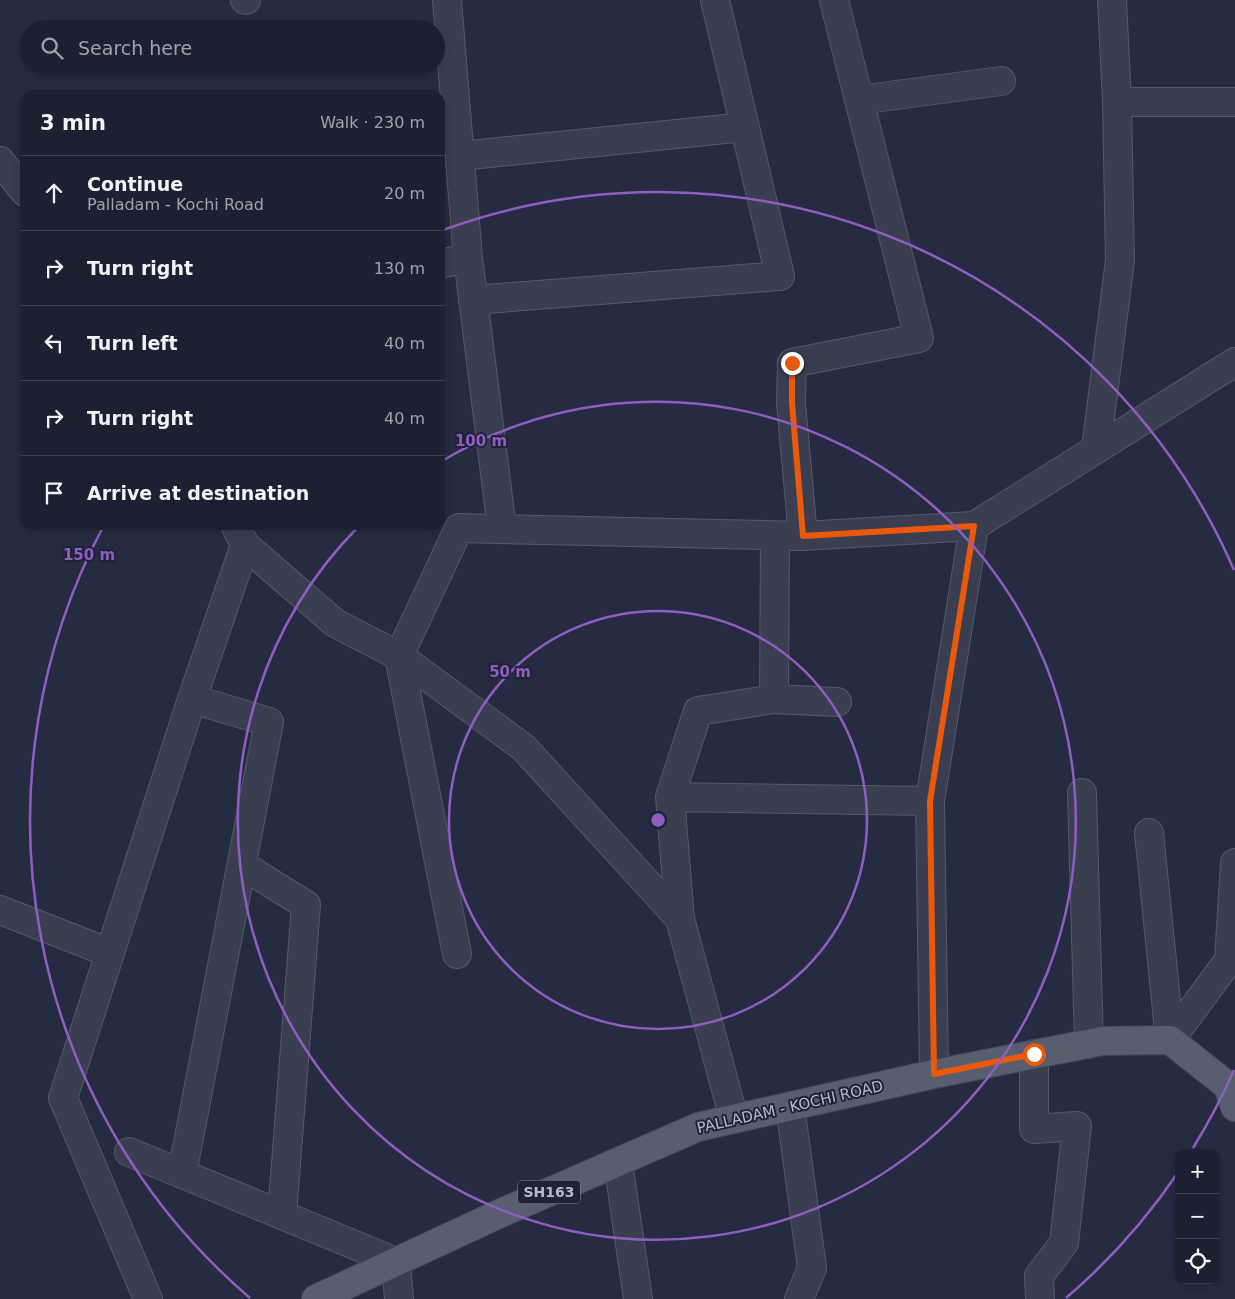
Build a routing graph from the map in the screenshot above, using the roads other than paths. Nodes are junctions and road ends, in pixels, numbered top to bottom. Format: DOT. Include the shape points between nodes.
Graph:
graph roads {
  1 [pos="447,0"];
  2 [pos="715,0"];
  3 [pos="834,0"];
  4 [pos="1112,0"];
  5 [pos="1001,81"];
  6 [pos="859,100"];
  7 [pos="1117,102"];
  8 [pos="1235,102"];
  9 [pos="448,114"];
  10 [pos="745,127"];
  11 [pos="460,156"];
  12 [pos="0,160"];
  13 [pos="20,186"];
  14 [pos="468,258"];
  15 [pos="445,263"];
  16 [pos="473,300"];
  17 [pos="1235,362"];
  18 [pos="1096,449"];
  19 [pos="974,526"];
  20 [pos="502,529"];
  21 [pos="240,535"];
  22 [pos="775,535"];
  23 [pos="803,536"];
  24 [pos="398,656"];
  25 [pos="192,699"];
  26 [pos="774,699"];
  27 [pos="837,702"];
  28 [pos="1082,793"];
  29 [pos="670,797"];
  30 [pos="930,801"];
  31 [pos="1149,833"];
  32 [pos="1235,863"];
  33 [pos="242,865"];
  34 [pos="0,910"];
  35 [pos="680,919"];
  36 [pos="110,953"];
  37 [pos="457,954"];
  38 [pos="1170,1040"];
  39 [pos="1089,1044"];
  40 [pos="1034,1054"];
  41 [pos="934,1074"];
  42 [pos="790,1106"];
  43 [pos="1235,1107"];
  44 [pos="734,1119"];
  45 [pos="129,1152"];
  46 [pos="618,1162"];
  47 [pos="182,1174"];
  48 [pos="282,1215"];
  49 [pos="396,1262"];
  50 [pos="148,1299"];
  51 [pos="316,1299"];
  52 [pos="399,1299"];
  53 [pos="638,1299"];
  54 [pos="799,1299"];
  55 [pos="1040,1299"];
  1 -- 9 [label="street"];
  2 -- 10 [label="street"];
  3 -- 6 [label="street"];
  4 -- 7 [label="street"];
  5 -- 6 [label="street"];
  6 -- 23 [label="street" via="919,338 792,363 792,403"];
  7 -- 8 [label="street"];
  7 -- 18 [label="street" via="1120,260"];
  9 -- 11 [label="street"];
  10 -- 11 [label="street"];
  10 -- 16 [label="street" via="780,276"];
  11 -- 14 [label="street"];
  12 -- 13 [label="street"];
  14 -- 15 [label="street"];
  14 -- 16 [label="street"];
  16 -- 20 [label="street"];
  17 -- 18 [label="street"];
  18 -- 19 [label="street"];
  19 -- 23 [label="street"];
  19 -- 30 [label="street"];
  20 -- 22 [label="street"];
  20 -- 24 [label="street" via="459,528"];
  21 -- 24 [label="street" via="335,623"];
  21 -- 25 [label="street"];
  22 -- 23 [label="street"];
  22 -- 26 [label="street"];
  24 -- 35 [label="street" via="524,748"];
  24 -- 37 [label="street"];
  25 -- 33 [label="street" via="269,722"];
  25 -- 36 [label="street"];
  26 -- 27 [label="street"];
  26 -- 29 [label="street" via="698,711"];
  28 -- 39 [label="street"];
  29 -- 30 [label="street"];
  29 -- 35 [label="street"];
  30 -- 41 [label="street"];
  31 -- 38 [label="street"];
  32 -- 38 [label="street" via="1229,960"];
  33 -- 47 [label="street"];
  33 -- 48 [label="street" via="306,905"];
  34 -- 36 [label="street"];
  35 -- 44 [label="street"];
  36 -- 50 [label="street" via="63,1098"];
  38 -- 39 [label="main road, PALLADAM - KOCHI ROAD / SH163"];
  38 -- 43 [label="main road" via="1228,1086"];
  39 -- 40 [label="main road, PALLADAM - KOCHI ROAD / SH163"];
  40 -- 41 [label="main road, PALLADAM - KOCHI ROAD / SH163"];
  40 -- 55 [label="street" via="1034,1129 1077,1126 1064,1243 1039,1276"];
  41 -- 42 [label="main road, PALLADAM - KOCHI ROAD / SH163"];
  42 -- 44 [label="main road, PALLADAM - KOCHI ROAD / SH163"];
  42 -- 54 [label="street" via="812,1268"];
  44 -- 46 [label="main road, PALLADAM - KOCHI ROAD / SH163" via="698,1127"];
  45 -- 47 [label="street"];
  46 -- 49 [label="main road, PALLADAM - KOCHI ROAD / SH163"];
  46 -- 53 [label="street"];
  47 -- 48 [label="street"];
  48 -- 49 [label="street"];
  49 -- 51 [label="main road, PALLADAM - KOCHI ROAD / SH163"];
  49 -- 52 [label="street"];
}
